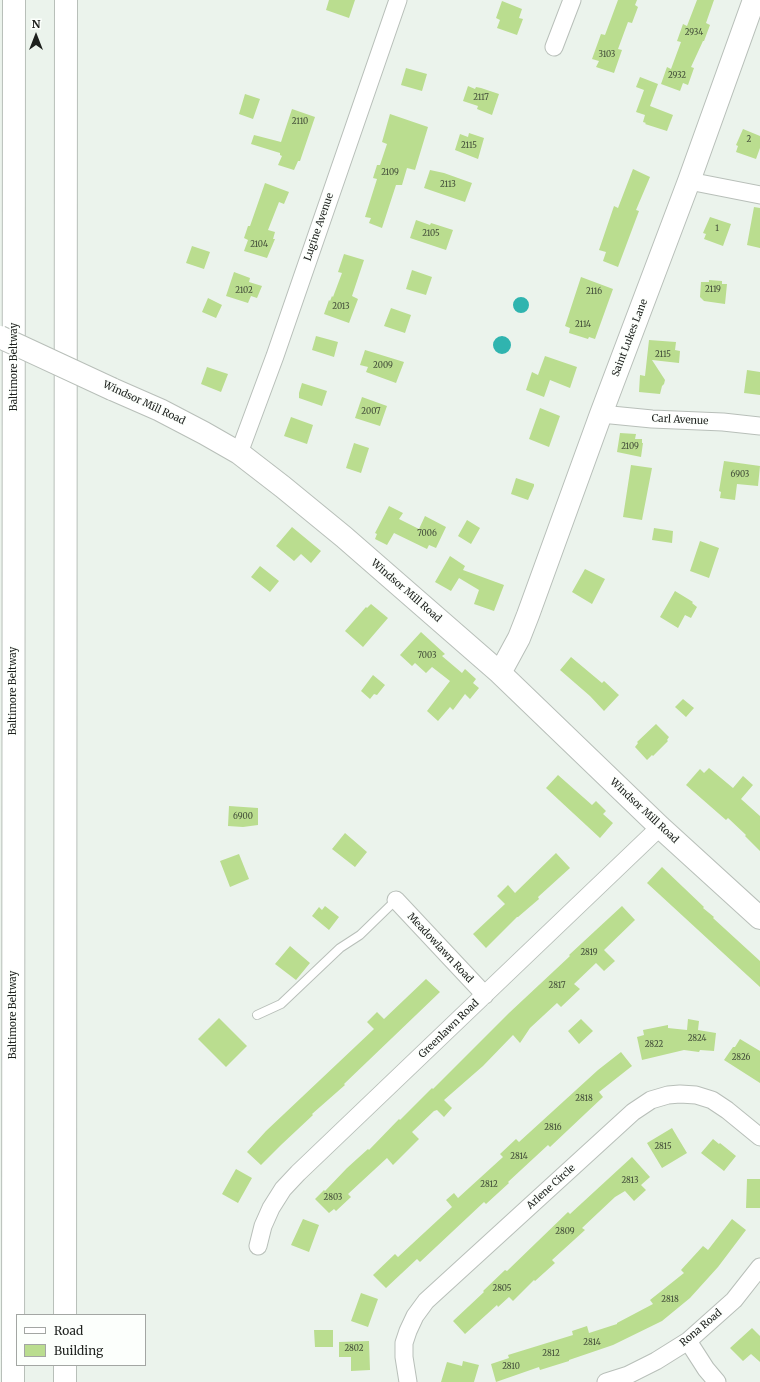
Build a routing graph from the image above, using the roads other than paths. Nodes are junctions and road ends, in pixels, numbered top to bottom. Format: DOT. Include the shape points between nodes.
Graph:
graph roads {
  1 [pos="14,0"];
  2 [pos="66,0"];
  3 [pos="398,0"];
  4 [pos="572,0"];
  5 [pos="754,8"];
  6 [pos="554,47"];
  7 [pos="689,181"];
  8 [pos="760,195"];
  9 [pos="0,337"];
  10 [pos="601,414"];
  11 [pos="760,426"];
  12 [pos="239,453"];
  13 [pos="500,673"];
  14 [pos="660,827"];
  15 [pos="396,900"];
  16 [pos="760,918"];
  17 [pos="485,995"];
  18 [pos="257,1015"];
  19 [pos="760,1137"];
  20 [pos="258,1246"];
  21 [pos="760,1267"];
  22 [pos="65,1314"];
  23 [pos="688,1341"];
  24 [pos="65,1366"];
  25 [pos="13,1382"];
  26 [pos="65,1382"];
  27 [pos="408,1382"];
  28 [pos="606,1382"];
  29 [pos="716,1382"];
  1 -- 25 [label="main road, Baltimore Beltway"];
  2 -- 22 [label="main road"];
  3 -- 12 [label="street, Lugine Avenue"];
  4 -- 6 [label="street"];
  5 -- 7 [label="main road, Saint Lukes Lane"];
  7 -- 8 [label="street"];
  7 -- 10 [label="main road, Saint Lukes Lane"];
  9 -- 12 [label="main road, Windsor Mill Road, bridge" via="172,416"];
  10 -- 11 [label="street, Carl Avenue"];
  10 -- 13 [label="main road, Saint Lukes Lane" via="519,638"];
  12 -- 13 [label="main road, Windsor Mill Road" via="344,537"];
  13 -- 14 [label="main road, Windsor Mill Road"];
  14 -- 16 [label="main road, Windsor Mill Road"];
  14 -- 17 [label="street, Greenlawn Road"];
  15 -- 17 [label="street, Meadowlawn Road"];
  15 -- 18 [label="lane" via="281,1004"];
  17 -- 20 [label="street, Greenlawn Road" via="298,1173 271,1208"];
  19 -- 27 [label="street, Arlene Circle" via="712,1100 696,1095 668,1095 652,1100 634,1112 426,1301 415,1316 404,1343"];
  21 -- 23 [label="street, Rona Road" via="734,1300"];
  23 -- 28 [label="street, Rona Road" via="656,1361 628,1375"];
  23 -- 29 [label="street"];
  24 -- 26 [label="main road"];
}
